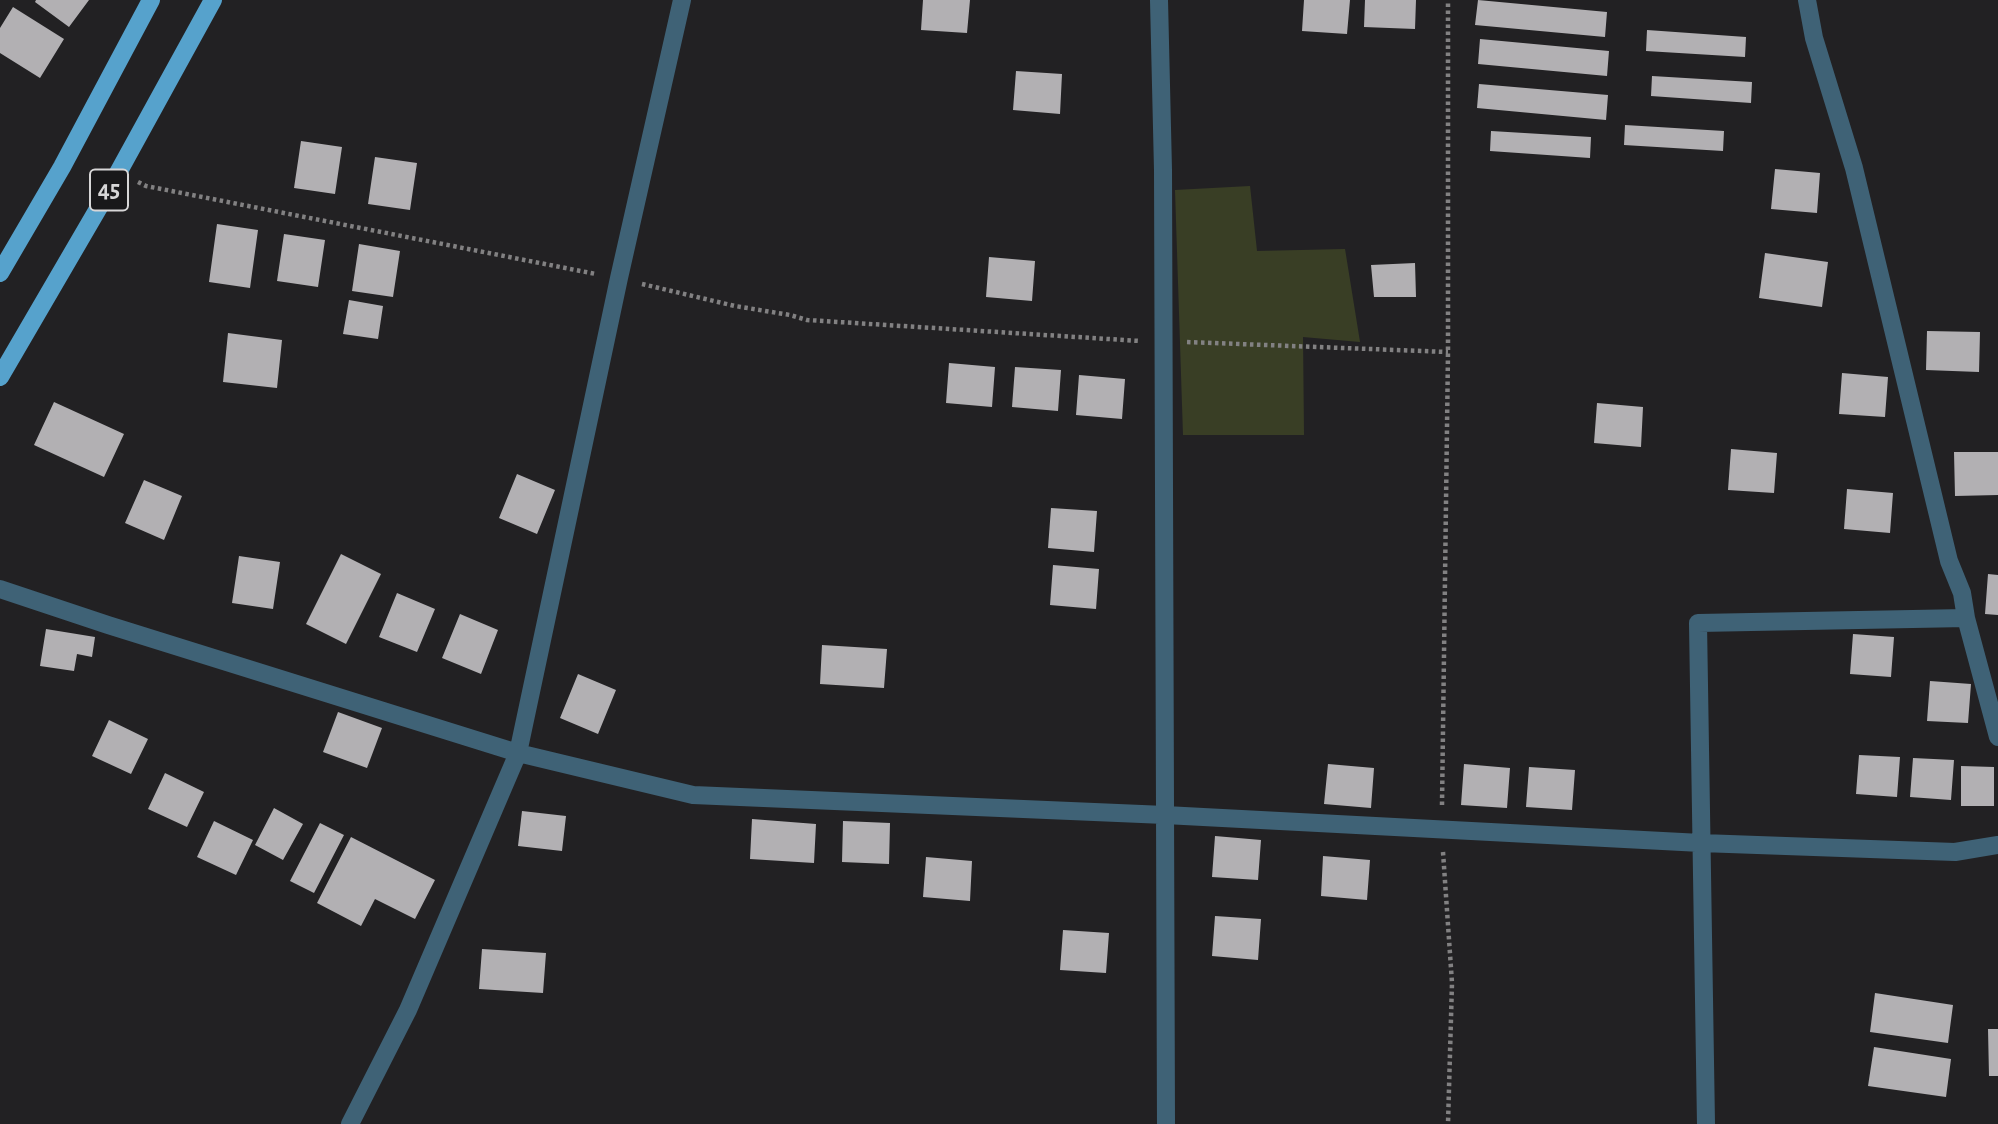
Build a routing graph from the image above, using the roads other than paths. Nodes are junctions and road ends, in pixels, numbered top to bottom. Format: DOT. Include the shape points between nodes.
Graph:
graph roads {
  1 [pos="151,0"];
  2 [pos="213,0"];
  3 [pos="682,0"];
  4 [pos="1159,0"];
  5 [pos="1807,0"];
  6 [pos="0,273"];
  7 [pos="0,377"];
  8 [pos="0,589"];
  9 [pos="1966,618"];
  10 [pos="1998,737"];
  11 [pos="518,753"];
  12 [pos="1165,815"];
  13 [pos="1700,843"];
  14 [pos="1998,845"];
  15 [pos="350,1124"];
  16 [pos="1166,1124"];
  17 [pos="1706,1124"];
  1 -- 6 [label="main road, 45"];
  2 -- 7 [label="main road, 45"];
  3 -- 11 [label="street"];
  4 -- 12 [label="street"];
  5 -- 9 [label="street" via="1854,168"];
  8 -- 11 [label="street"];
  9 -- 10 [label="street"];
  9 -- 13 [label="street" via="1698,623"];
  11 -- 12 [label="street" via="692,795"];
  11 -- 15 [label="street" via="408,1010"];
  12 -- 13 [label="street"];
  12 -- 16 [label="street"];
  13 -- 14 [label="street" via="1955,852"];
  13 -- 17 [label="street"];
}
